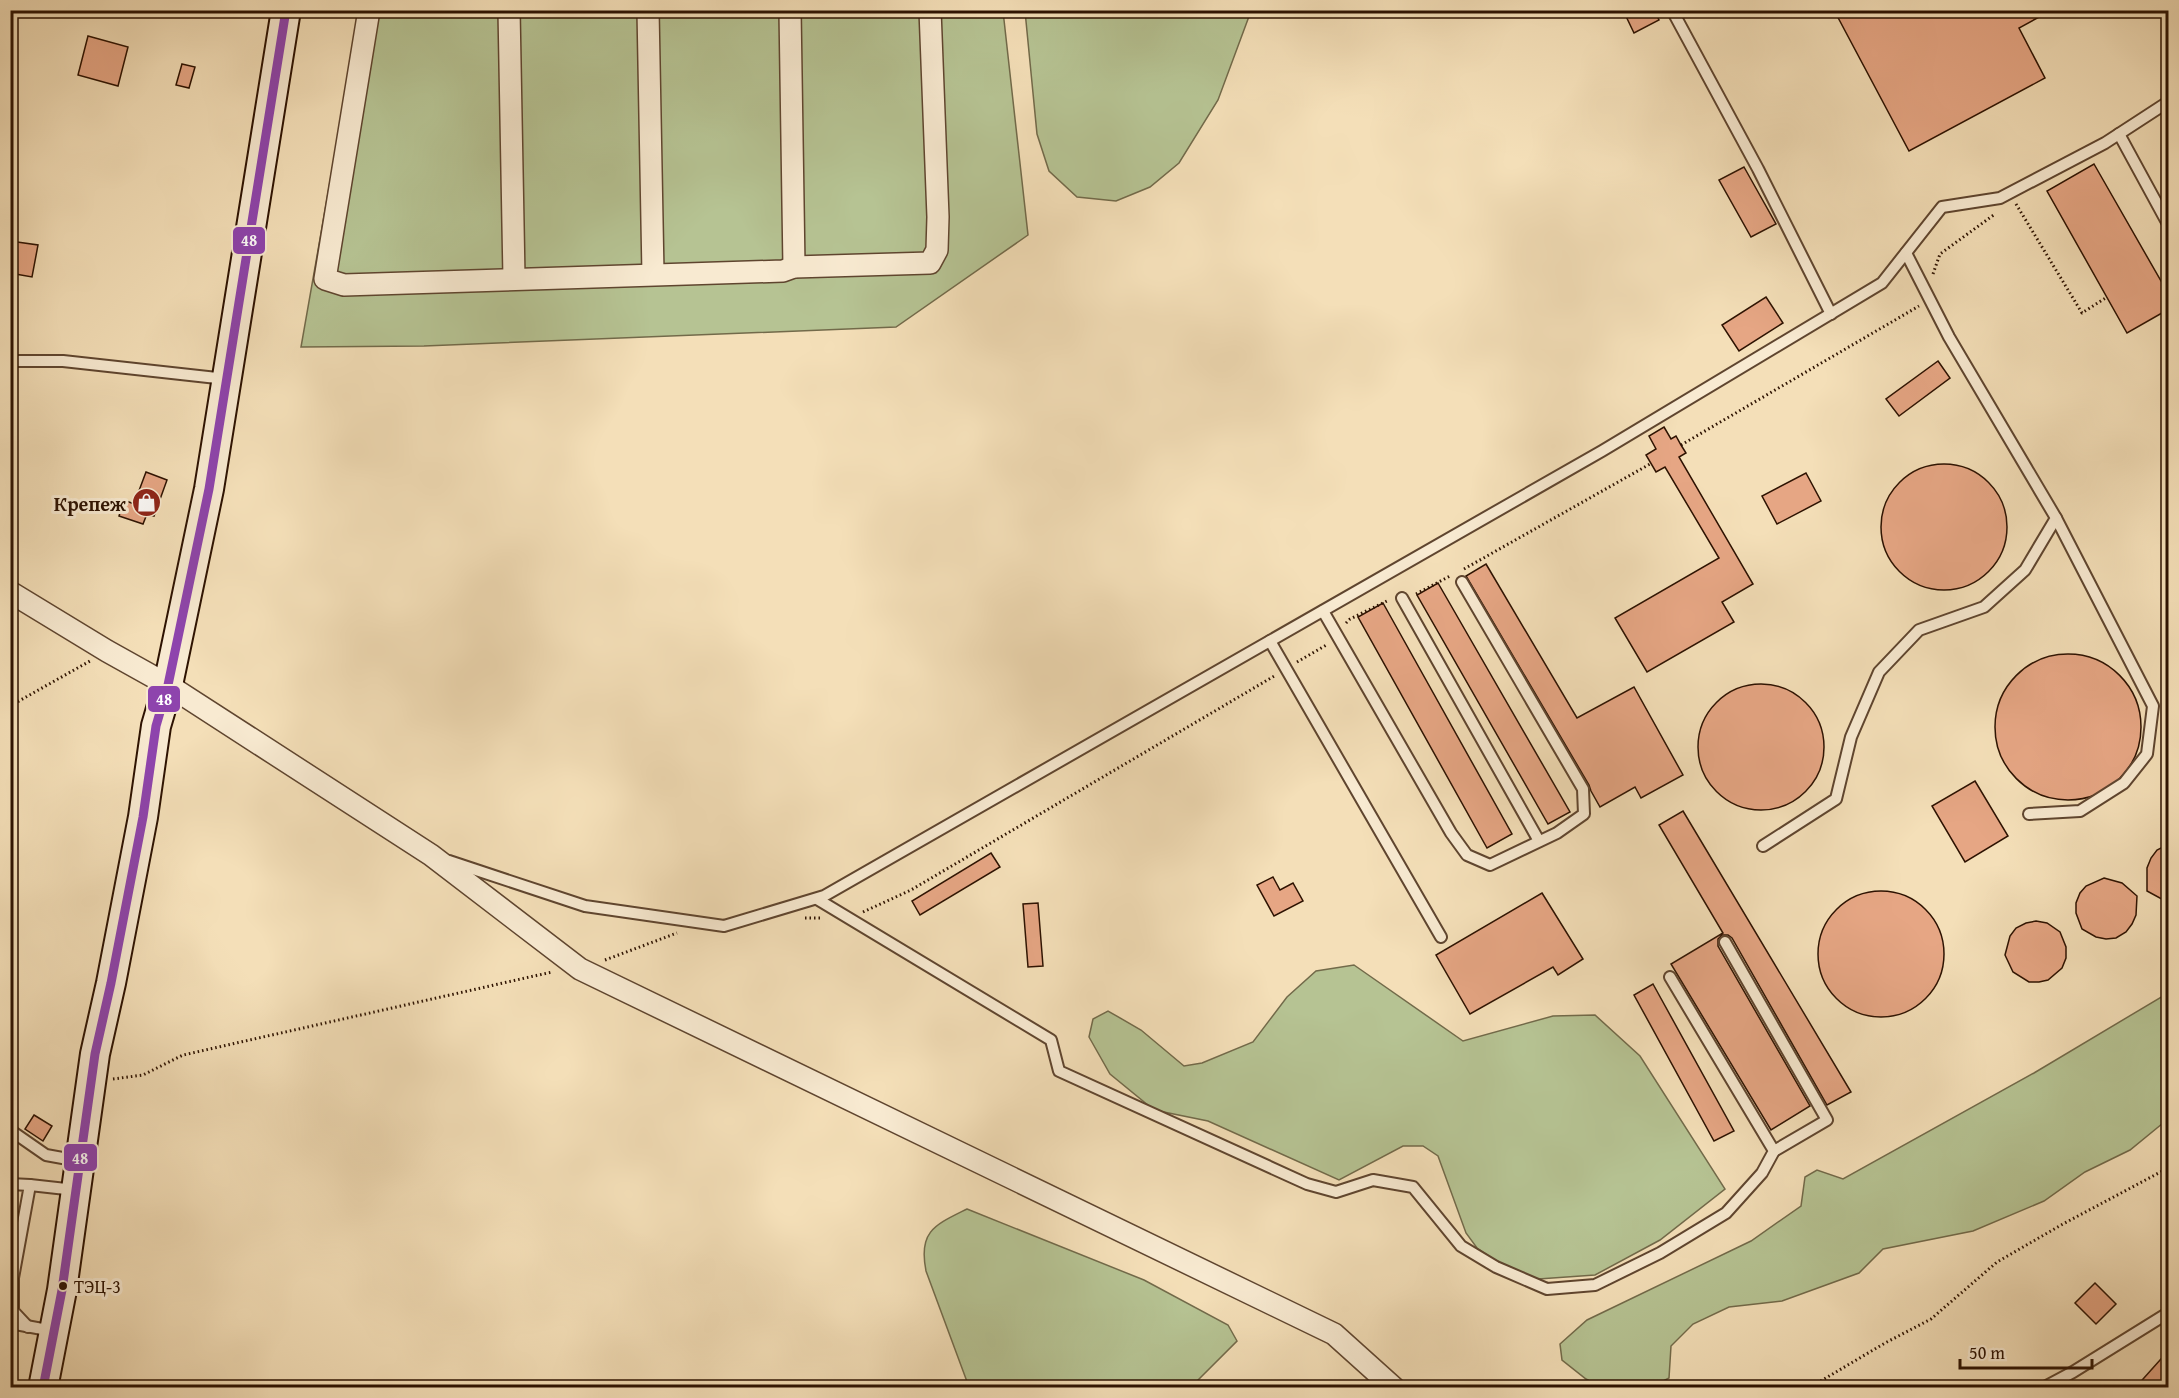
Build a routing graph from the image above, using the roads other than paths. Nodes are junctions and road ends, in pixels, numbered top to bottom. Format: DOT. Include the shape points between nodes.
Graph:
graph roads {
  1 [pos="286,10"];
  2 [pos="369,10"];
  3 [pos="509,10"];
  4 [pos="648,10"];
  5 [pos="790,10"];
  6 [pos="930,10"];
  7 [pos="1672,10"];
  8 [pos="2169,102"];
  9 [pos="2119,134"];
  10 [pos="2169,224"];
  11 [pos="1906,253"];
  12 [pos="794,267"];
  13 [pos="653,274"];
  14 [pos="514,278"];
  15 [pos="1832,314"];
  16 [pos="10,361"];
  17 [pos="226,380"];
  18 [pos="2055,518"];
  19 [pos="1462,582"];
  20 [pos="10,592"];
  21 [pos="1402,598"];
  22 [pos="1323,611"];
  23 [pos="1270,641"];
  24 [pos="168,685"];
  25 [pos="2029,814"];
  26 [pos="1539,841"];
  27 [pos="1762,846"];
  28 [pos="431,855"];
  29 [pos="817,899"];
  30 [pos="1441,937"];
  31 [pos="1725,942"];
  32 [pos="1670,977"];
  33 [pos="10,1130"];
  34 [pos="1774,1151"];
  35 [pos="79,1161"];
  36 [pos="10,1184"];
  37 [pos="30,1185"];
  38 [pos="75,1190"];
  39 [pos="2169,1313"];
  40 [pos="10,1323"];
  41 [pos="41,1329"];
  42 [pos="43,1388"];
  43 [pos="1394,1388"];
  44 [pos="2043,1388"];
  1 -- 17 [label="main road"];
  2 -- 14 [label="street" via="325,279 344,285"];
  3 -- 14 [label="street"];
  4 -- 13 [label="street"];
  5 -- 12 [label="street"];
  6 -- 12 [label="street" via="937,250 930,263"];
  7 -- 15 [label="lane"];
  8 -- 9 [label="lane"];
  9 -- 10 [label="lane"];
  9 -- 11 [label="lane" via="2000,198 1942,207"];
  11 -- 15 [label="lane" via="1882,283"];
  11 -- 18 [label="lane" via="1949,337"];
  12 -- 13 [label="street" via="783,271"];
  13 -- 14 [label="street"];
  15 -- 22 [label="lane"];
  16 -- 17 [label="lane" via="63,361"];
  17 -- 24 [label="main road" via="209,489"];
  18 -- 25 [label="lane" via="2153,706 2147,754 2124,783 2080,811"];
  18 -- 27 [label="lane" via="2025,570 1984,607 1919,630 1879,672 1851,737 1836,799"];
  19 -- 26 [label="lane" via="1583,789 1584,814"];
  20 -- 24 [label="street"];
  21 -- 26 [label="lane"];
  22 -- 23 [label="lane"];
  22 -- 26 [label="lane" via="1450,833 1467,855 1490,865"];
  23 -- 29 [label="lane"];
  23 -- 30 [label="lane"];
  24 -- 28 [label="street"];
  24 -- 35 [label="main road" via="156,726 143,818 94,1054"];
  28 -- 29 [label="lane" via="585,906 724,926"];
  28 -- 43 [label="street" via="580,969 1334,1334"];
  29 -- 34 [label="lane" via="1051,1040 1059,1071 1307,1184 1335,1192 1373,1180 1413,1187 1461,1246 1496,1267 1547,1289 1595,1285 1660,1253 1726,1213 1762,1173"];
  31 -- 34 [label="lane" via="1827,1120"];
  32 -- 34 [label="lane"];
  33 -- 35 [label="lane" via="46,1155"];
  35 -- 38 [label="main road"];
  36 -- 37 [label="lane"];
  37 -- 38 [label="lane"];
  37 -- 41 [label="lane" via="13,1278 13,1311"];
  38 -- 41 [label="main road" via="62,1290"];
  39 -- 44 [label="lane"];
  40 -- 41 [label="lane"];
  41 -- 42 [label="main road"];
}
